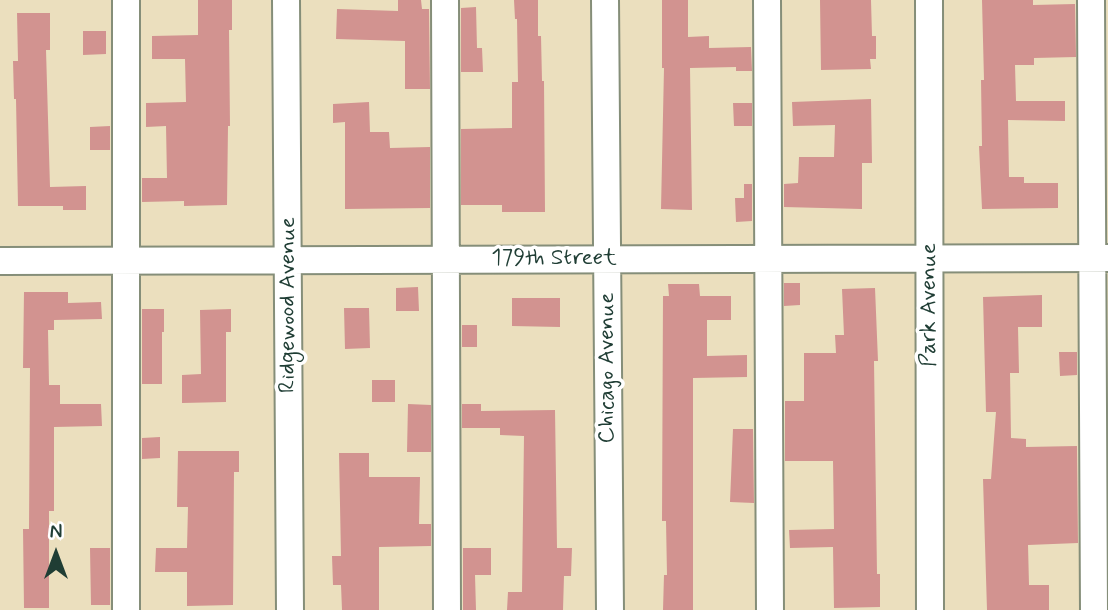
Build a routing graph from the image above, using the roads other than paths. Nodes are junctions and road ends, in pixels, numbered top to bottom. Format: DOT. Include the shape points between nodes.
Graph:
graph roads {
  1 [pos="126,0"];
  2 [pos="286,0"];
  3 [pos="445,0"];
  4 [pos="605,0"];
  5 [pos="767,0"];
  6 [pos="929,0"];
  7 [pos="1091,0"];
  8 [pos="769,258"];
  9 [pos="930,258"];
  10 [pos="1101,258"];
  11 [pos="446,259"];
  12 [pos="608,259"];
  13 [pos="125,260"];
  14 [pos="289,260"];
  15 [pos="0,261"];
  16 [pos="126,610"];
  17 [pos="290,610"];
  18 [pos="447,610"];
  19 [pos="610,610"];
  20 [pos="770,610"];
  21 [pos="930,610"];
  22 [pos="1094,610"];
  1 -- 13 [label="street"];
  2 -- 14 [label="street, Ridgewood Avenue"];
  3 -- 11 [label="street"];
  4 -- 12 [label="street, Chicago Avenue"];
  5 -- 8 [label="street"];
  6 -- 9 [label="street, Park Avenue"];
  7 -- 10 [label="street"];
  8 -- 9 [label="street, 179th Street"];
  8 -- 12 [label="street, 179th Street"];
  8 -- 20 [label="street"];
  9 -- 10 [label="street, 179th Street"];
  9 -- 21 [label="street, Park Avenue"];
  10 -- 22 [label="street"];
  11 -- 12 [label="street, 179th Street"];
  11 -- 14 [label="street, 179th Street"];
  11 -- 18 [label="street"];
  12 -- 19 [label="street, Chicago Avenue"];
  13 -- 14 [label="street, 179th Street"];
  13 -- 15 [label="street, 179th Street"];
  13 -- 16 [label="street"];
  14 -- 17 [label="street, Ridgewood Avenue"];
}
